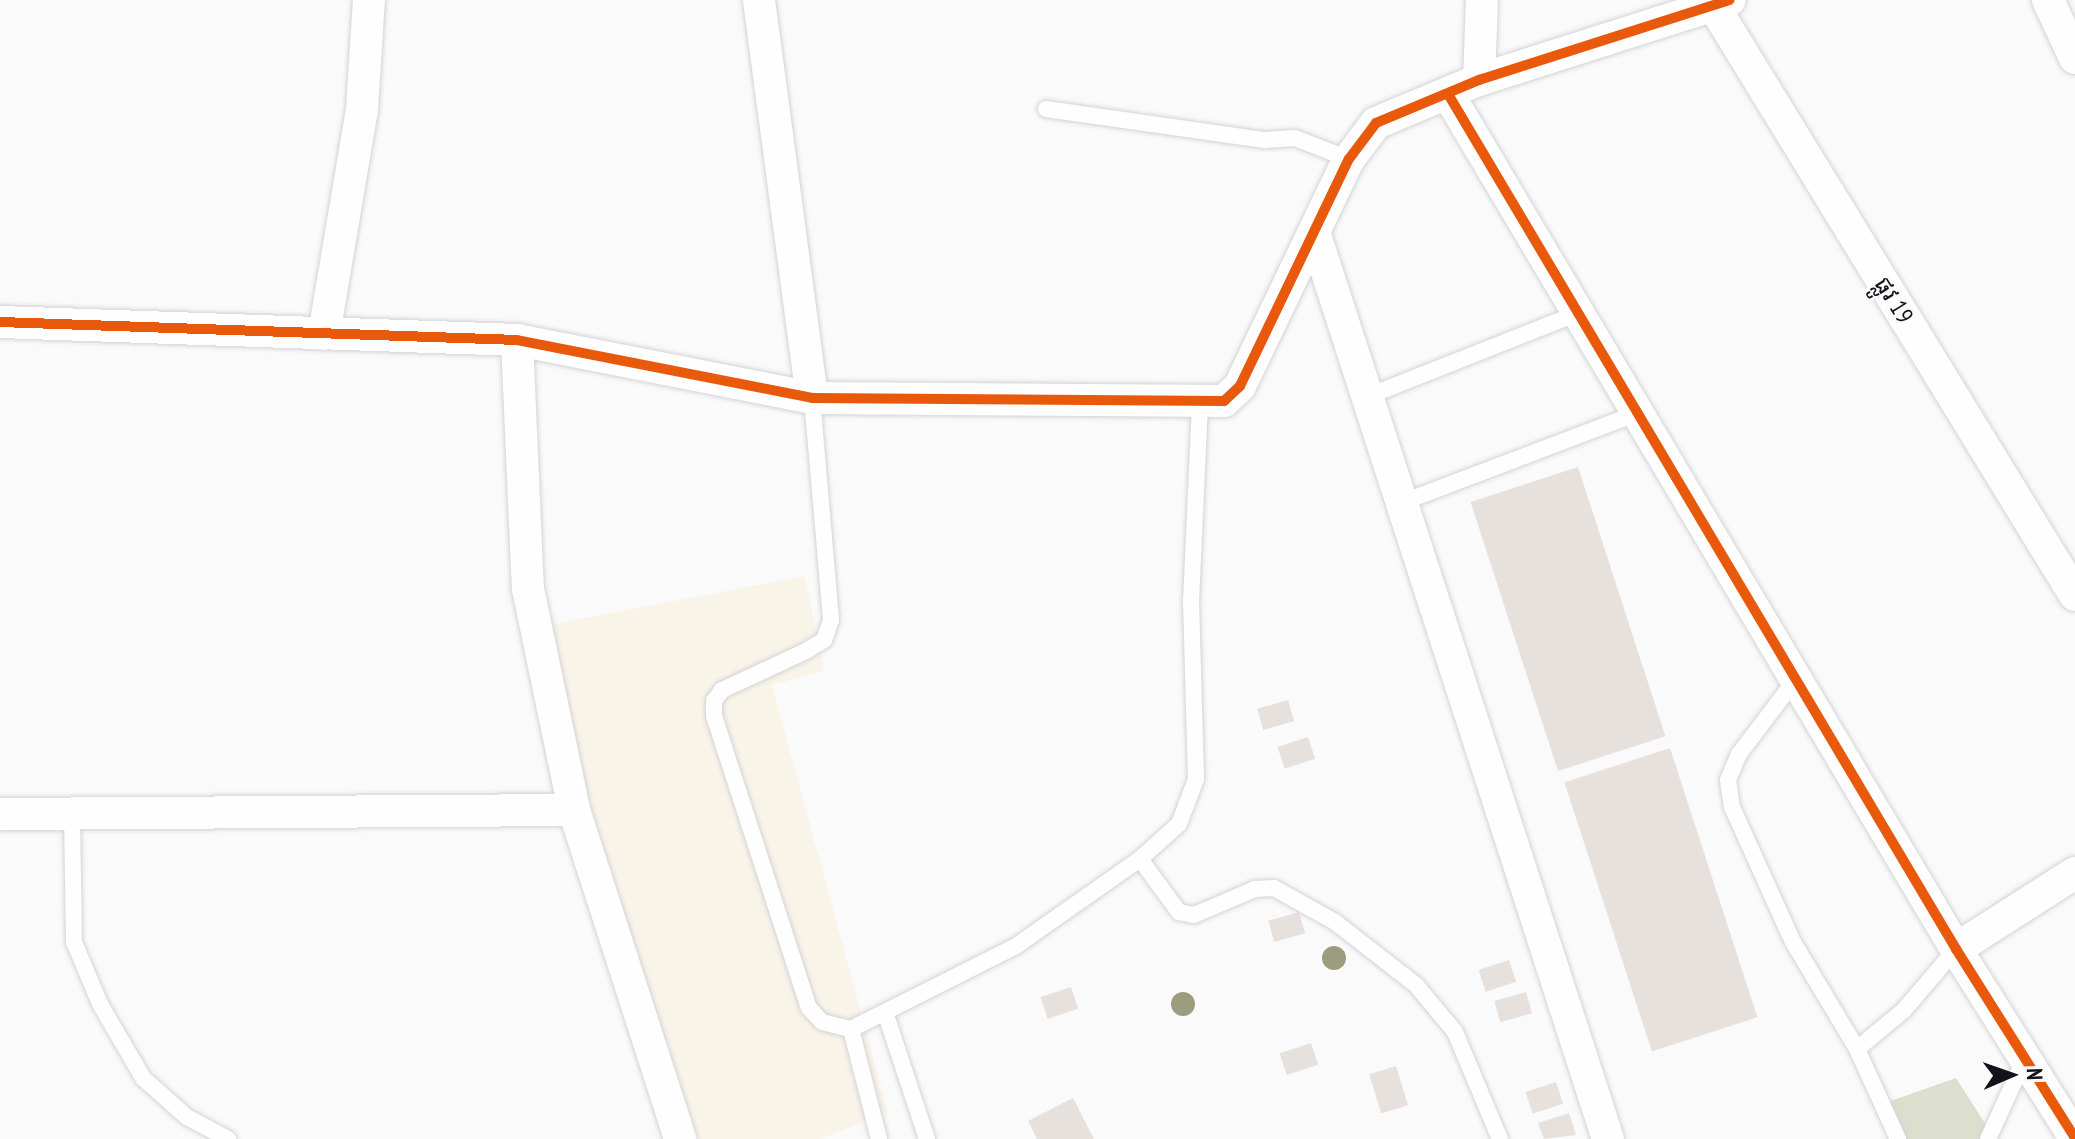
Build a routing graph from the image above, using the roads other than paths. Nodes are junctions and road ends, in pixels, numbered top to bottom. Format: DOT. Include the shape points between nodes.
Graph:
graph roads {
  1 [pos="369,0"];
  2 [pos="759,0"];
  3 [pos="1482,0"];
  4 [pos="2048,0"];
  5 [pos="1722,3"];
  6 [pos="2075,58"];
  7 [pos="1479,80"];
  8 [pos="1448,94"];
  9 [pos="1046,109"];
  10 [pos="1349,159"];
  11 [pos="1314,232"];
  12 [pos="1578,313"];
  13 [pos="0,322"];
  14 [pos="324,334"];
  15 [pos="517,340"];
  16 [pos="1366,397"];
  17 [pos="812,398"];
  18 [pos="1200,402"];
  19 [pos="1638,413"];
  20 [pos="1406,501"];
  21 [pos="2075,595"];
  22 [pos="1796,679"];
  23 [pos="574,810"];
  24 [pos="0,814"];
  25 [pos="72,815"];
  26 [pos="1140,859"];
  27 [pos="2075,873"];
  28 [pos="1956,949"];
  29 [pos="886,1015"];
  30 [pos="851,1029"];
  31 [pos="1857,1049"];
  32 [pos="2025,1058"];
  33 [pos="2075,1138"];
  34 [pos="228,1139"];
  35 [pos="680,1139"];
  36 [pos="879,1139"];
  37 [pos="927,1139"];
  38 [pos="1500,1139"];
  39 [pos="1608,1139"];
  40 [pos="1898,1139"];
  41 [pos="1988,1139"];
  1 -- 14 [label="street" via="362,110"];
  2 -- 17 [label="street"];
  3 -- 7 [label="street"];
  4 -- 6 [label="street"];
  5 -- 7 [label="street"];
  5 -- 21 [label="street, ផ្លូវ 19"];
  7 -- 8 [label="street"];
  8 -- 10 [label="street" via="1376,123"];
  8 -- 12 [label="street"];
  9 -- 10 [label="lane" via="1187,131 1295,138"];
  10 -- 11 [label="street"];
  11 -- 16 [label="street"];
  11 -- 18 [label="street" via="1240,386 1224,401"];
  12 -- 16 [label="lane"];
  12 -- 19 [label="street"];
  13 -- 14 [label="street"];
  14 -- 15 [label="street"];
  15 -- 17 [label="street"];
  15 -- 23 [label="street" via="528,589"];
  16 -- 20 [label="street"];
  17 -- 18 [label="street"];
  17 -- 30 [label="lane" via="831,620 824,640 722,690 714,716 809,1008 822,1022"];
  18 -- 26 [label="lane" via="1191,602 1196,779 1179,824"];
  19 -- 20 [label="lane"];
  19 -- 22 [label="street"];
  20 -- 39 [label="street"];
  22 -- 28 [label="street"];
  22 -- 31 [label="lane" via="1739,754 1728,780 1732,807 1793,942"];
  23 -- 25 [label="street"];
  23 -- 35 [label="street"];
  24 -- 25 [label="street"];
  25 -- 34 [label="lane" via="74,942 100,1004 143,1078 187,1117"];
  26 -- 29 [label="lane" via="1016,946"];
  26 -- 38 [label="lane" via="1179,912 1194,915 1255,889 1274,888 1347,931 1416,985 1455,1032"];
  27 -- 28 [label="street"];
  28 -- 31 [label="lane" via="1904,1010"];
  28 -- 32 [label="street"];
  29 -- 30 [label="lane"];
  29 -- 37 [label="lane"];
  30 -- 36 [label="lane"];
  31 -- 40 [label="lane"];
  32 -- 33 [label="street"];
  32 -- 41 [label="lane"];
}
